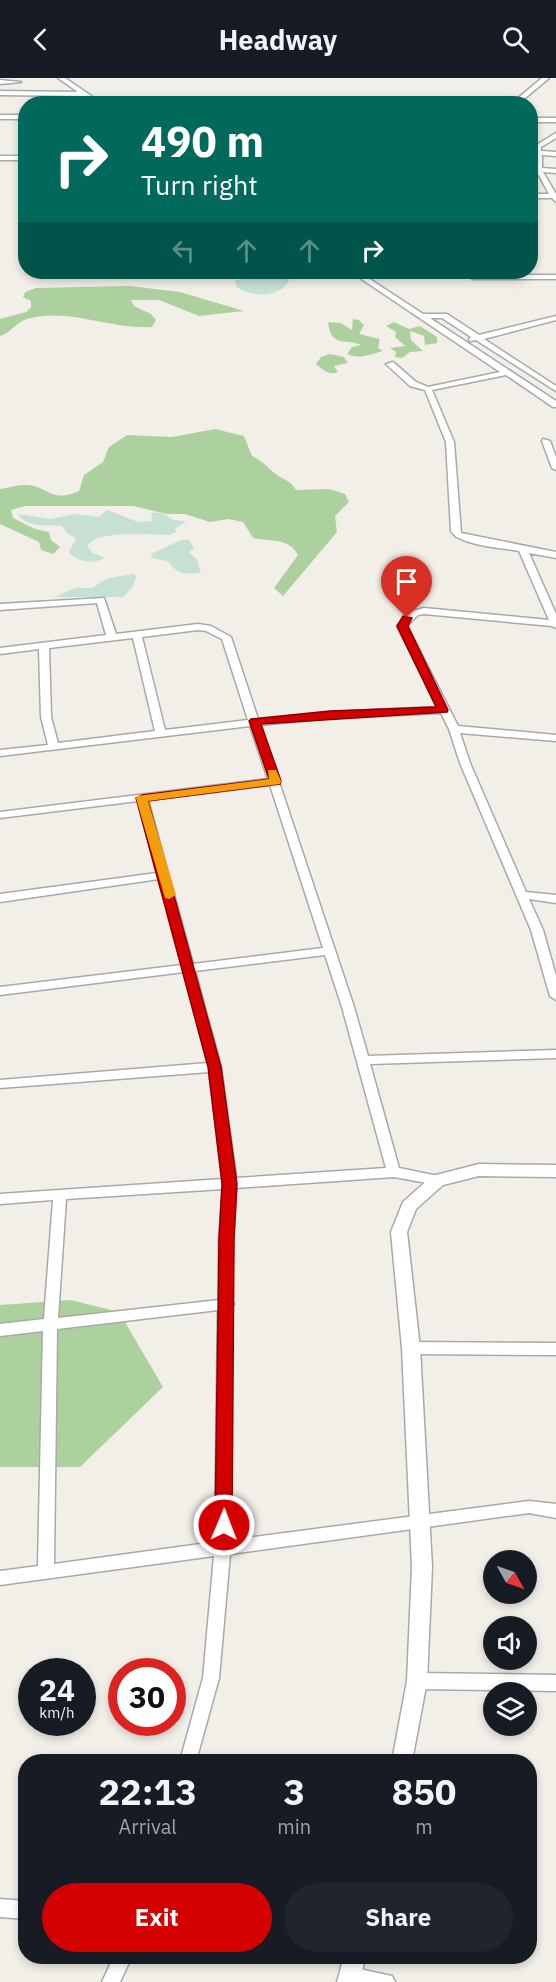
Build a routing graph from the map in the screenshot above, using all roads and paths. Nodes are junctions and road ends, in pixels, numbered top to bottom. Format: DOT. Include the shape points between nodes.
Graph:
graph roads {
  1 [pos="61,78"];
  2 [pos="546,78"];
  3 [pos="0,82"];
  4 [pos="18,82"];
  5 [pos="0,93"];
  6 [pos="84,94"];
  7 [pos="87,96"];
  8 [pos="524,96"];
  9 [pos="0,117"];
  10 [pos="18,117"];
  11 [pos="538,120"];
  12 [pos="556,120"];
  13 [pos="556,135"];
  14 [pos="538,153"];
  15 [pos="556,154"];
  16 [pos="0,158"];
  17 [pos="18,158"];
  18 [pos="538,166"];
  19 [pos="538,169"];
  20 [pos="556,171"];
  21 [pos="555,195"];
  22 [pos="538,196"];
  23 [pos="538,277"];
  24 [pos="556,277"];
  25 [pos="365,279"];
  26 [pos="424,316"];
  27 [pos="556,318"];
  28 [pos="466,329"];
  29 [pos="448,333"];
  30 [pos="478,338"];
  31 [pos="461,342"];
  32 [pos="390,364"];
  33 [pos="505,373"];
  34 [pos="428,388"];
  35 [pos="556,389"];
  36 [pos="556,405"];
  37 [pos="546,441"];
  38 [pos="556,468"];
  39 [pos="522,547"];
  40 [pos="556,555"];
  41 [pos="0,607"];
  42 [pos="555,624"];
  43 [pos="137,635"];
  44 [pos="112,638"];
  45 [pos="44,646"];
  46 [pos="0,651"];
  47 [pos="443,710"];
  48 [pos="255,721"];
  49 [pos="454,729"];
  50 [pos="161,734"];
  51 [pos="556,738"];
  52 [pos="54,747"];
  53 [pos="0,753"];
  54 [pos="275,781"];
  55 [pos="142,798"];
  56 [pos="0,815"];
  57 [pos="164,875"];
  58 [pos="521,895"];
  59 [pos="0,898"];
  60 [pos="556,899"];
  61 [pos="328,951"];
  62 [pos="187,967"];
  63 [pos="0,991"];
  64 [pos="556,996"];
  65 [pos="556,1054"];
  66 [pos="363,1060"];
  67 [pos="214,1067"];
  68 [pos="0,1084"];
  69 [pos="556,1171"];
  70 [pos="394,1172"];
  71 [pos="438,1180"];
  72 [pos="230,1184"];
  73 [pos="60,1195"];
  74 [pos="0,1199"];
  75 [pos="227,1304"];
  76 [pos="50,1326"];
  77 [pos="0,1330"];
  78 [pos="411,1348"];
  79 [pos="556,1349"];
  80 [pos="556,1511"];
  81 [pos="420,1522"];
  82 [pos="223,1547"];
  83 [pos="46,1573"];
  84 [pos="0,1578"];
  85 [pos="417,1680"];
  86 [pos="556,1683"];
  87 [pos="190,1754"];
  88 [pos="403,1754"];
  89 [pos="0,1908"];
  90 [pos="18,1909"];
  91 [pos="119,1964"];
  92 [pos="351,1971"];
  93 [pos="111,1982"];
  94 [pos="386,1982"];
  1 -- 6 [label="street"];
  2 -- 8 [label="street"];
  3 -- 4 [label="street"];
  5 -- 6 [label="street"];
  6 -- 7 [label="street"];
  9 -- 10 [label="street"];
  11 -- 12 [label="street"];
  13 -- 14 [label="street" via="539,143"];
  14 -- 15 [label="street"];
  16 -- 17 [label="street"];
  18 -- 20 [label="street"];
  19 -- 21 [label="street"];
  21 -- 22 [label="street"];
  23 -- 24 [label="street"];
  25 -- 26 [label="street"];
  26 -- 28 [label="street" via="442,314"];
  26 -- 29 [label="street"];
  27 -- 30 [label="street"];
  28 -- 29 [label="street"];
  28 -- 30 [label="street"];
  29 -- 31 [label="street"];
  30 -- 31 [label="street"];
  30 -- 35 [label="street"];
  31 -- 33 [label="street"];
  32 -- 34 [label="street" via="413,384"];
  33 -- 34 [label="street"];
  33 -- 36 [label="street"];
  34 -- 39 [label="street" via="450,442 457,535"];
  37 -- 38 [label="street"];
  39 -- 40 [label="street"];
  39 -- 42 [label="street"];
  41 -- 44 [label="street" via="101,600"];
  42 -- 47 [label="street" via="424,611 407,618 402,626"];
  43 -- 44 [label="street"];
  43 -- 48 [label="street" via="198,627 226,637"];
  43 -- 50 [label="street"];
  44 -- 45 [label="street"];
  45 -- 46 [label="street"];
  45 -- 52 [label="street" via="46,717"];
  47 -- 48 [label="street"];
  47 -- 49 [label="street"];
  48 -- 50 [label="street"];
  48 -- 54 [label="street"];
  49 -- 51 [label="street"];
  49 -- 58 [label="street"];
  50 -- 52 [label="street"];
  52 -- 53 [label="street"];
  54 -- 55 [label="street"];
  54 -- 61 [label="street"];
  55 -- 56 [label="street"];
  55 -- 57 [label="street"];
  57 -- 59 [label="street"];
  57 -- 62 [label="street"];
  58 -- 60 [label="street"];
  58 -- 64 [label="street" via="537,930"];
  61 -- 62 [label="street"];
  61 -- 66 [label="street"];
  62 -- 63 [label="street"];
  62 -- 67 [label="street"];
  65 -- 66 [label="street"];
  66 -- 70 [label="street"];
  67 -- 68 [label="street"];
  67 -- 72 [label="street"];
  69 -- 71 [label="street" via="479,1170"];
  70 -- 71 [label="street"];
  70 -- 72 [label="street"];
  71 -- 78 [label="street" via="409,1206 399,1232"];
  72 -- 73 [label="street"];
  72 -- 75 [label="street"];
  73 -- 74 [label="street"];
  73 -- 76 [label="street"];
  75 -- 76 [label="street"];
  75 -- 82 [label="street"];
  76 -- 77 [label="street"];
  76 -- 83 [label="street"];
  78 -- 79 [label="street"];
  78 -- 81 [label="street"];
  80 -- 81 [label="street" via="529,1507"];
  81 -- 82 [label="street"];
  81 -- 85 [label="street" via="423,1568"];
  82 -- 83 [label="street"];
  82 -- 87 [label="street" via="211,1678"];
  83 -- 84 [label="street"];
  85 -- 86 [label="street"];
  85 -- 88 [label="street"];
  89 -- 90 [label="street"];
  91 -- 93 [label="street"];
  92 -- 94 [label="street"];
}
